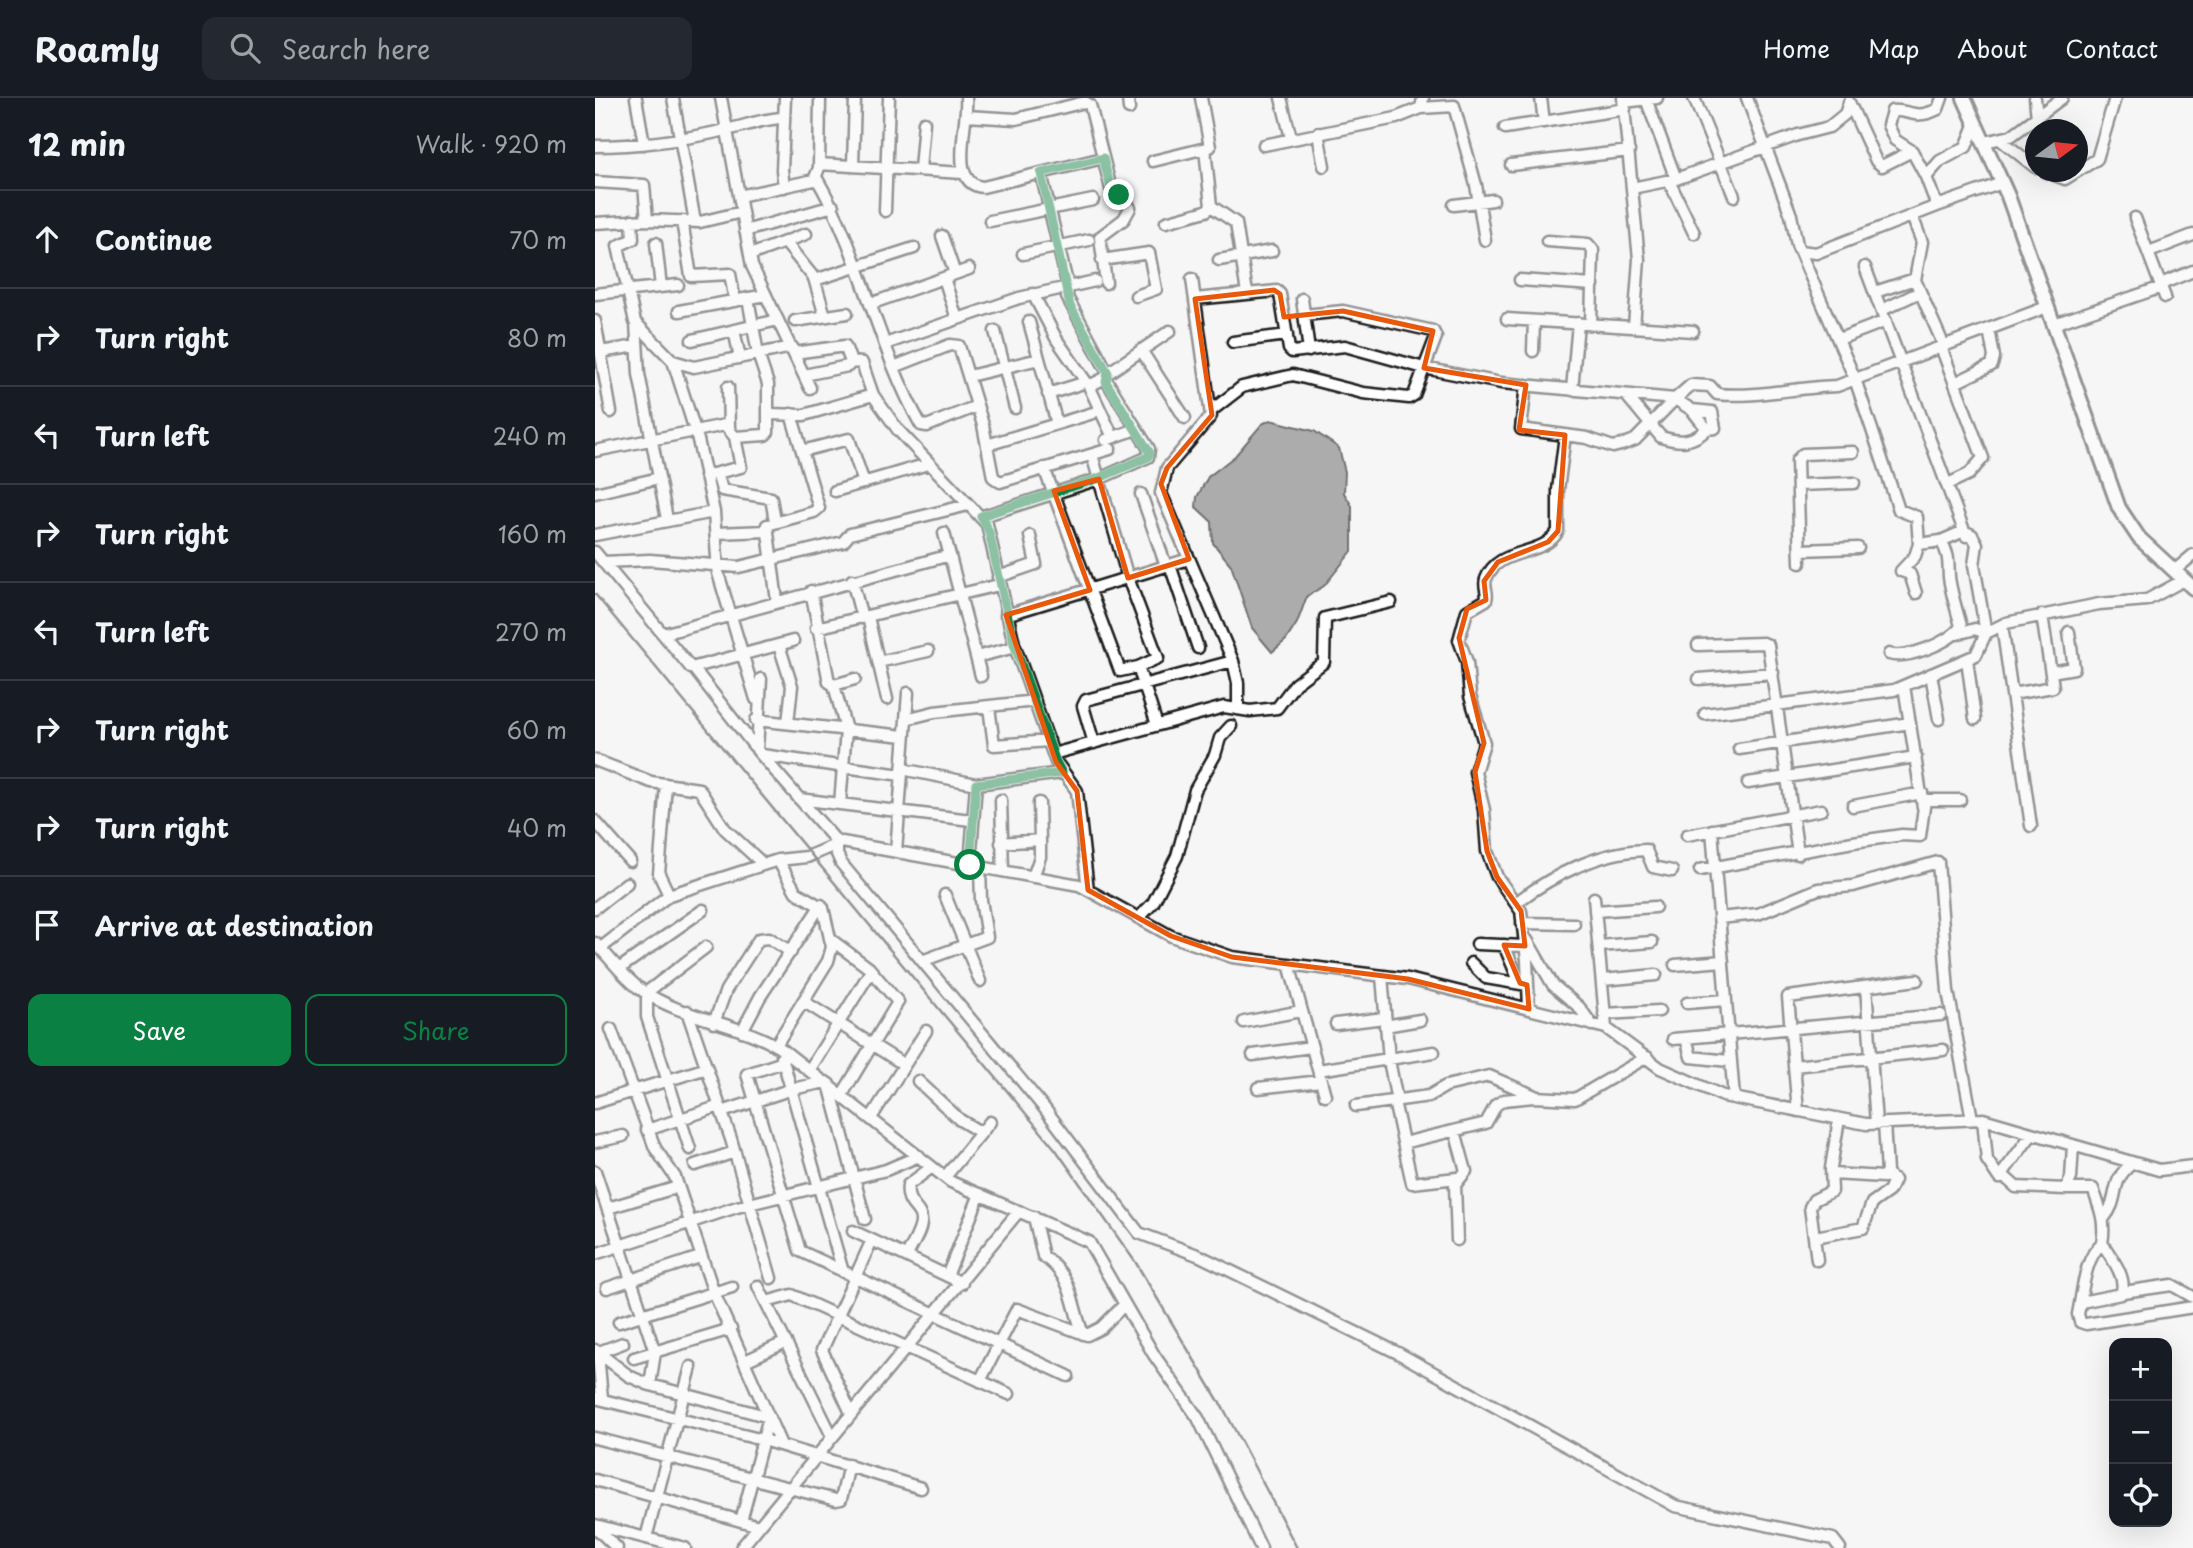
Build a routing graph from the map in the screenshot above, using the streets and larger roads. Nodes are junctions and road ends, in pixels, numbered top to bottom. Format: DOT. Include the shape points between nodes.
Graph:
graph roads {
  1 [pos="636,98"];
  2 [pos="673,98"];
  3 [pos="721,98"];
  4 [pos="785,98"];
  5 [pos="820,98"];
  6 [pos="855,98"];
  7 [pos="889,98"];
  8 [pos="966,98"];
  9 [pos="1201,98"];
  10 [pos="1281,98"];
  11 [pos="1541,98"];
  12 [pos="1694,98"];
  13 [pos="1747,98"];
  14 [pos="1942,98"];
  15 [pos="1964,98"];
  16 [pos="2035,98"];
  17 [pos="2062,98"];
  18 [pos="2115,98"];
  19 [pos="1651,99"];
  20 [pos="1848,101"];
  21 [pos="1065,102"];
  22 [pos="1422,103"];
  23 [pos="1624,103"];
  24 [pos="966,116"];
  25 [pos="784,118"];
  26 [pos="2037,118"];
  27 [pos="924,122"];
  28 [pos="1544,122"];
  29 [pos="1976,123"];
  30 [pos="1504,128"];
  31 [pos="727,130"];
  32 [pos="1318,133"];
  33 [pos="680,138"];
  34 [pos="1291,138"];
  35 [pos="2001,140"];
  36 [pos="1985,142"];
  37 [pos="644,144"];
  38 [pos="1264,145"];
  39 [pos="595,146"];
  40 [pos="1765,147"];
  41 [pos="1205,149"];
  42 [pos="1629,151"];
  43 [pos="1912,151"];
  44 [pos="1103,158"];
  45 [pos="2025,159"];
  46 [pos="1153,160"];
  47 [pos="1720,163"];
  48 [pos="819,164"];
  49 [pos="853,165"];
  50 [pos="1511,165"];
  51 [pos="2088,165"];
  52 [pos="886,166"];
  53 [pos="1324,166"];
  54 [pos="920,169"];
  55 [pos="963,173"];
  56 [pos="1041,173"];
  57 [pos="816,177"];
  58 [pos="1926,177"];
  59 [pos="1673,180"];
  60 [pos="595,182"];
  61 [pos="2002,183"];
  62 [pos="784,187"];
  63 [pos="1632,188"];
  64 [pos="739,196"];
  65 [pos="1734,196"];
  66 [pos="1093,200"];
  67 [pos="1493,200"];
  68 [pos="1480,202"];
  69 [pos="1454,205"];
  70 [pos="833,206"];
  71 [pos="1211,206"];
  72 [pos="1937,206"];
  73 [pos="1050,207"];
  74 [pos="885,211"];
  75 [pos="742,212"];
  76 [pos="1912,215"];
  77 [pos="2136,218"];
  78 [pos="632,220"];
  79 [pos="647,220"];
  80 [pos="682,221"];
  81 [pos="990,221"];
  82 [pos="695,222"];
  83 [pos="1166,222"];
  84 [pos="595,223"];
  85 [pos="745,230"];
  86 [pos="1694,233"];
  87 [pos="806,234"];
  88 [pos="942,236"];
  89 [pos="2193,236"];
  90 [pos="1089,240"];
  91 [pos="1485,240"];
  92 [pos="1548,241"];
  93 [pos="785,242"];
  94 [pos="656,243"];
  95 [pos="1058,247"];
  96 [pos="914,248"];
  97 [pos="1272,251"];
  98 [pos="1801,251"];
  99 [pos="2149,252"];
  100 [pos="1023,254"];
  101 [pos="750,255"];
  102 [pos="1241,256"];
  103 [pos="1102,260"];
  104 [pos="1219,260"];
  105 [pos="856,266"];
  106 [pos="1865,267"];
  107 [pos="969,269"];
  108 [pos="2193,271"];
  109 [pos="955,274"];
  110 [pos="944,278"];
  111 [pos="1192,279"];
  112 [pos="1915,279"];
  113 [pos="815,280"];
  114 [pos="1520,280"];
  115 [pos="1095,281"];
  116 [pos="1106,283"];
  117 [pos="678,285"];
  118 [pos="1593,285"];
  119 [pos="661,287"];
  120 [pos="1068,287"];
  121 [pos="2162,289"];
  122 [pos="627,291"];
  123 [pos="1875,292"];
  124 [pos="1920,292"];
  125 [pos="1247,293"];
  126 [pos="595,294"];
  127 [pos="1033,294"];
  128 [pos="766,295"];
  129 [pos="1136,296"];
  130 [pos="748,298"];
  131 [pos="1195,299"];
  132 [pos="1302,299"];
  133 [pos="735,301"];
  134 [pos="870,304"];
  135 [pos="2047,307"];
  136 [pos="1882,310"];
  137 [pos="679,311"];
  138 [pos="847,313"];
  139 [pos="1304,315"];
  140 [pos="825,316"];
  141 [pos="957,319"];
  142 [pos="1507,319"];
  143 [pos="778,320"];
  144 [pos="595,321"];
  145 [pos="795,321"];
  146 [pos="1534,321"];
  147 [pos="1886,321"];
  148 [pos="636,323"];
  149 [pos="1029,323"];
  150 [pos="1578,323"];
  151 [pos="1591,324"];
  152 [pos="2054,324"];
  153 [pos="754,326"];
  154 [pos="1634,327"];
  155 [pos="1989,329"];
  156 [pos="734,330"];
  157 [pos="995,331"];
  158 [pos="1170,331"];
  159 [pos="1693,331"];
  160 [pos="1287,335"];
  161 [pos="692,340"];
  162 [pos="1839,340"];
  163 [pos="1233,342"];
  164 [pos="885,344"];
  165 [pos="636,346"];
  166 [pos="1943,346"];
  167 [pos="599,349"];
  168 [pos="793,350"];
  169 [pos="1142,350"];
  170 [pos="1309,351"];
  171 [pos="1533,351"];
  172 [pos="758,354"];
  173 [pos="740,358"];
  174 [pos="1039,359"];
  175 [pos="673,361"];
  176 [pos="851,362"];
  177 [pos="1902,362"];
  178 [pos="894,367"];
  179 [pos="1004,367"];
  180 [pos="1424,368"];
  181 [pos="804,375"];
  182 [pos="969,376"];
  183 [pos="1107,376"];
  184 [pos="1855,379"];
  185 [pos="1955,383"];
  186 [pos="1085,385"];
  187 [pos="1526,385"];
  188 [pos="728,387"];
  189 [pos="810,388"];
  190 [pos="1572,390"];
  191 [pos="1048,394"];
  192 [pos="873,395"];
  193 [pos="1626,395"];
  194 [pos="1675,400"];
  195 [pos="977,406"];
  196 [pos="1014,408"];
  197 [pos="1211,411"];
  198 [pos="611,412"];
  199 [pos="1093,413"];
  200 [pos="768,414"];
  201 [pos="791,414"];
  202 [pos="1185,418"];
  203 [pos="1057,424"];
  204 [pos="1651,424"];
  205 [pos="1136,429"];
  206 [pos="694,431"];
  207 [pos="732,432"];
  208 [pos="1565,435"];
  209 [pos="652,439"];
  210 [pos="1110,442"];
  211 [pos="987,445"];
  212 [pos="595,451"];
  213 [pos="802,451"];
  214 [pos="1853,452"];
  215 [pos="1092,454"];
  216 [pos="928,464"];
  217 [pos="1044,468"];
  218 [pos="717,473"];
  219 [pos="705,475"];
  220 [pos="659,478"];
  221 [pos="1099,478"];
  222 [pos="864,482"];
  223 [pos="1854,484"];
  224 [pos="1948,484"];
  225 [pos="1798,485"];
  226 [pos="835,491"];
  227 [pos="1054,491"];
  228 [pos="595,493"];
  229 [pos="1141,494"];
  230 [pos="968,505"];
  231 [pos="714,512"];
  232 [pos="981,516"];
  233 [pos="667,519"];
  234 [pos="775,521"];
  235 [pos="767,531"];
  236 [pos="716,533"];
  237 [pos="944,533"];
  238 [pos="1965,533"];
  239 [pos="595,536"];
  240 [pos="1030,536"];
  241 [pos="1941,541"];
  242 [pos="1919,544"];
  243 [pos="1858,548"];
  244 [pos="1800,550"];
  245 [pos="595,552"];
  246 [pos="950,555"];
  247 [pos="2193,555"];
  248 [pos="1189,559"];
  249 [pos="770,560"];
  250 [pos="603,562"];
  251 [pos="1801,563"];
  252 [pos="718,565"];
  253 [pos="1168,565"];
  254 [pos="1128,578"];
  255 [pos="852,580"];
  256 [pos="2184,580"];
  257 [pos="998,581"];
  258 [pos="1090,590"];
  259 [pos="811,591"];
  260 [pos="1916,593"];
  261 [pos="961,595"];
  262 [pos="777,601"];
  263 [pos="1391,602"];
  264 [pos="732,614"];
  265 [pos="1006,615"];
  266 [pos="2042,615"];
  267 [pos="865,618"];
  268 [pos="2002,625"];
  269 [pos="816,628"];
  270 [pos="2069,632"];
  271 [pos="1986,633"];
  272 [pos="663,634"];
  273 [pos="1957,634"];
  274 [pos="793,641"];
  275 [pos="779,645"];
  276 [pos="1698,645"];
  277 [pos="1015,647"];
  278 [pos="1198,648"];
  279 [pos="928,651"];
  280 [pos="1889,654"];
  281 [pos="744,655"];
  282 [pos="976,657"];
  283 [pos="1967,659"];
  284 [pos="1233,661"];
  285 [pos="878,662"];
  286 [pos="1138,667"];
  287 [pos="694,669"];
  288 [pos="2050,671"];
  289 [pos="1773,673"];
  290 [pos="1931,674"];
  291 [pos="981,676"];
  292 [pos="761,679"];
  293 [pos="855,679"];
  294 [pos="1699,679"];
  295 [pos="834,685"];
  296 [pos="1145,686"];
  297 [pos="1904,686"];
  298 [pos="908,693"];
  299 [pos="2012,694"];
  300 [pos="887,699"];
  301 [pos="1035,701"];
  302 [pos="758,705"];
  303 [pos="1776,705"];
  304 [pos="989,707"];
  305 [pos="1238,709"];
  306 [pos="1705,715"];
  307 [pos="906,719"];
  308 [pos="1940,719"];
  309 [pos="1975,719"];
  310 [pos="756,720"];
  311 [pos="788,723"];
  312 [pos="1910,723"];
  313 [pos="1157,725"];
  314 [pos="1231,726"];
  315 [pos="846,730"];
  316 [pos="904,736"];
  317 [pos="1049,741"];
  318 [pos="1781,742"];
  319 [pos="1094,743"];
  320 [pos="1739,749"];
  321 [pos="758,751"];
  322 [pos="1053,754"];
  323 [pos="1916,757"];
  324 [pos="595,760"];
  325 [pos="842,768"];
  326 [pos="901,772"];
  327 [pos="1062,773"];
  328 [pos="1786,777"];
  329 [pos="1748,783"];
  330 [pos="666,784"];
  331 [pos="976,784"];
  332 [pos="1922,793"];
  333 [pos="799,799"];
  334 [pos="1002,800"];
  335 [pos="1960,800"];
  336 [pos="1039,803"];
  337 [pos="840,804"];
  338 [pos="1853,806"];
  339 [pos="897,810"];
  340 [pos="1821,810"];
  341 [pos="1792,815"];
  342 [pos="971,820"];
  343 [pos="595,821"];
  344 [pos="1924,821"];
  345 [pos="2031,826"];
  346 [pos="1712,830"];
  347 [pos="1687,835"];
  348 [pos="1039,840"];
  349 [pos="837,842"];
  350 [pos="1000,843"];
  351 [pos="896,852"];
  352 [pos="1798,853"];
  353 [pos="778,860"];
  354 [pos="630,861"];
  355 [pos="763,864"];
  356 [pos="975,866"];
  357 [pos="1716,867"];
  358 [pos="1700,870"];
  359 [pos="1003,871"];
  360 [pos="1672,871"];
  361 [pos="1033,877"];
  362 [pos="627,883"];
  363 [pos="1088,890"];
  364 [pos="669,895"];
  365 [pos="945,895"];
  366 [pos="1594,898"];
  367 [pos="1517,902"];
  368 [pos="821,905"];
  369 [pos="1655,907"];
  370 [pos="595,908"];
  371 [pos="703,911"];
  372 [pos="1595,911"];
  373 [pos="1139,918"];
  374 [pos="1720,918"];
  375 [pos="1574,924"];
  376 [pos="1523,928"];
  377 [pos="830,939"];
  378 [pos="1652,942"];
  379 [pos="964,944"];
  380 [pos="1477,944"];
  381 [pos="1504,945"];
  382 [pos="598,946"];
  383 [pos="1525,946"];
  384 [pos="1599,946"];
  385 [pos="706,947"];
  386 [pos="791,952"];
  387 [pos="922,961"];
  388 [pos="1723,961"];
  389 [pos="1471,963"];
  390 [pos="1290,964"];
  391 [pos="1675,965"];
  392 [pos="620,968"];
  393 [pos="871,971"];
  394 [pos="1657,975"];
  395 [pos="1382,976"];
  396 [pos="1917,980"];
  397 [pos="980,981"];
  398 [pos="1603,981"];
  399 [pos="1523,984"];
  400 [pos="1866,987"];
  401 [pos="647,992"];
  402 [pos="1725,1000"];
  403 [pos="803,1001"];
  404 [pos="1687,1003"];
  405 [pos="1529,1009"];
  406 [pos="687,1011"];
  407 [pos="1301,1011"];
  408 [pos="1659,1011"];
  409 [pos="1604,1014"];
  410 [pos="1941,1015"];
  411 [pos="1420,1020"];
  412 [pos="1244,1022"];
  413 [pos="1385,1022"];
  414 [pos="1869,1022"];
  415 [pos="714,1023"];
  416 [pos="839,1023"];
  417 [pos="1336,1024"];
  418 [pos="1592,1025"];
  419 [pos="1607,1028"];
  420 [pos="611,1029"];
  421 [pos="1791,1029"];
  422 [pos="743,1031"];
  423 [pos="926,1031"];
  424 [pos="1728,1036"];
  425 [pos="1686,1038"];
  426 [pos="1673,1039"];
  427 [pos="874,1044"];
  428 [pos="780,1047"];
  429 [pos="1311,1047"];
  430 [pos="1943,1050"];
  431 [pos="1434,1052"];
  432 [pos="1252,1055"];
  433 [pos="1872,1056"];
  434 [pos="1647,1057"];
  435 [pos="1389,1060"];
  436 [pos="1729,1061"];
  437 [pos="783,1062"];
  438 [pos="903,1064"];
  439 [pos="1794,1066"];
  440 [pos="707,1068"];
  441 [pos="810,1069"];
  442 [pos="1320,1076"];
  443 [pos="667,1082"];
  444 [pos="918,1082"];
  445 [pos="828,1083"];
  446 [pos="1258,1088"];
  447 [pos="792,1089"];
  448 [pos="633,1093"];
  449 [pos="842,1095"];
  450 [pos="1325,1095"];
  451 [pos="1536,1097"];
  452 [pos="1734,1098"];
  453 [pos="756,1101"];
  454 [pos="1395,1101"];
  455 [pos="595,1103"];
  456 [pos="1356,1107"];
  457 [pos="721,1109"];
  458 [pos="1798,1111"];
  459 [pos="871,1118"];
  460 [pos="1839,1118"];
  461 [pos="679,1119"];
  462 [pos="1978,1119"];
  463 [pos="990,1122"];
  464 [pos="1880,1123"];
  465 [pos="647,1130"];
  466 [pos="1455,1131"];
  467 [pos="980,1132"];
  468 [pos="2032,1134"];
  469 [pos="623,1136"];
  470 [pos="595,1142"];
  471 [pos="1403,1143"];
  472 [pos="2073,1146"];
  473 [pos="690,1149"];
  474 [pos="735,1152"];
  475 [pos="919,1156"];
  476 [pos="2133,1163"];
  477 [pos="695,1165"];
  478 [pos="2193,1166"];
  479 [pos="932,1167"];
  480 [pos="595,1171"];
  481 [pos="1832,1174"];
  482 [pos="945,1177"];
  483 [pos="855,1178"];
  484 [pos="1457,1178"];
  485 [pos="1999,1178"];
  486 [pos="1891,1179"];
  487 [pos="820,1186"];
  488 [pos="678,1187"];
  489 [pos="2066,1189"];
  490 [pos="980,1194"];
  491 [pos="784,1196"];
  492 [pos="750,1204"];
  493 [pos="608,1208"];
  494 [pos="1019,1211"];
  495 [pos="1034,1217"];
  496 [pos="2103,1218"];
  497 [pos="865,1219"];
  498 [pos="689,1222"];
  499 [pos="853,1231"];
  500 [pos="1815,1237"];
  501 [pos="872,1240"];
  502 [pos="1457,1240"];
  503 [pos="2102,1243"];
  504 [pos="621,1245"];
  505 [pos="595,1254"];
  506 [pos="907,1256"];
  507 [pos="700,1257"];
  508 [pos="1817,1260"];
  509 [pos="843,1272"];
  510 [pos="947,1276"];
  511 [pos="771,1278"];
  512 [pos="856,1278"];
  513 [pos="632,1280"];
  514 [pos="962,1283"];
  515 [pos="758,1286"];
  516 [pos="732,1287"];
  517 [pos="607,1288"];
  518 [pos="2123,1292"];
  519 [pos="714,1293"];
  520 [pos="2193,1297"];
  521 [pos="766,1302"];
  522 [pos="2081,1302"];
  523 [pos="1124,1305"];
  524 [pos="2193,1307"];
  525 [pos="642,1315"];
  526 [pos="934,1315"];
  527 [pos="839,1316"];
  528 [pos="619,1322"];
  529 [pos="731,1329"];
  530 [pos="1083,1335"];
  531 [pos="786,1342"];
  532 [pos="623,1343"];
  533 [pos="998,1344"];
  534 [pos="907,1347"];
  535 [pos="596,1352"];
  536 [pos="655,1352"];
  537 [pos="634,1358"];
  538 [pos="745,1361"];
  539 [pos="691,1367"];
  540 [pos="1068,1376"];
  541 [pos="980,1381"];
  542 [pos="650,1385"];
  543 [pos="684,1394"];
  544 [pos="1009,1394"];
  545 [pos="598,1398"];
  546 [pos="851,1413"];
  547 [pos="769,1417"];
  548 [pos="678,1418"];
  549 [pos="832,1436"];
  550 [pos="595,1438"];
  551 [pos="763,1440"];
  552 [pos="782,1445"];
  553 [pos="816,1455"];
  554 [pos="667,1456"];
  555 [pos="849,1465"];
  556 [pos="753,1478"];
  557 [pos="595,1480"];
  558 [pos="789,1487"];
  559 [pos="921,1488"];
  560 [pos="656,1497"];
  561 [pos="741,1521"];
  562 [pos="595,1526"];
  563 [pos="759,1526"];
  564 [pos="646,1538"];
  565 [pos="617,1548"];
  566 [pos="685,1548"];
  567 [pos="741,1548"];
  568 [pos="1261,1548"];
  569 [pos="1840,1548"];
  1 -- 37 [label="street"];
  2 -- 33 [label="street"];
  3 -- 31 [label="street"];
  4 -- 25 [label="street"];
  5 -- 48 [label="street"];
  6 -- 49 [label="street"];
  7 -- 52 [label="street"];
  8 -- 24 [label="street"];
  9 -- 41 [label="street" via="1211,140"];
  10 -- 34 [label="street"];
  11 -- 28 [label="street"];
  12 -- 47 [label="street"];
  13 -- 40 [label="street"];
  14 -- 43 [label="street" via="1938,109 1928,114 1892,111 1888,125 1895,140"];
  15 -- 29 [label="street"];
  16 -- 26 [label="street"];
  17 -- 26 [label="street"];
  18 -- 51 [label="street" via="2097,159"];
  19 -- 23 [label="street"];
  19 -- 59 [label="street"];
  20 -- 40 [label="street" via="1845,114 1829,128"];
  20 -- 43 [label="street" via="1879,164"];
  21 -- 24 [label="street" via="1016,120"];
  21 -- 44 [label="street" via="1090,105"];
  22 -- 32 [label="street" via="1396,118"];
  22 -- 68 [label="street" via="1454,106"];
  23 -- 28 [label="street"];
  23 -- 42 [label="street"];
  24 -- 55 [label="street"];
  25 -- 31 [label="street"];
  25 -- 62 [label="street"];
  26 -- 35 [label="street"];
  27 -- 54 [label="street"];
  28 -- 30 [label="street"];
  29 -- 36 [label="street"];
  29 -- 58 [label="street" via="1966,146 1940,161"];
  31 -- 33 [label="street"];
  31 -- 64 [label="street"];
  32 -- 34 [label="street"];
  32 -- 53 [label="street"];
  33 -- 37 [label="street"];
  33 -- 82 [label="street"];
  34 -- 38 [label="street"];
  35 -- 36 [label="street"];
  35 -- 45 [label="street"];
  36 -- 61 [label="street"];
  37 -- 39 [label="street"];
  40 -- 47 [label="street"];
  40 -- 98 [label="street"];
  41 -- 46 [label="street"];
  41 -- 71 [label="street"];
  42 -- 50 [label="street"];
  42 -- 63 [label="street"];
  43 -- 58 [label="street"];
  44 -- 56 [label="street"];
  44 -- 103 [label="street" via="1111,189 1123,196 1130,208 1124,219 1100,237"];
  47 -- 59 [label="street"];
  47 -- 65 [label="street"];
  48 -- 49 [label="street"];
  48 -- 57 [label="street"];
  49 -- 52 [label="street"];
  52 -- 54 [label="street"];
  52 -- 74 [label="street"];
  54 -- 55 [label="street"];
  55 -- 56 [label="street" via="971,184 983,187"];
  56 -- 73 [label="street"];
  57 -- 62 [label="street"];
  57 -- 70 [label="street"];
  58 -- 72 [label="street"];
  59 -- 63 [label="street"];
  59 -- 86 [label="street"];
  60 -- 79 [label="street" via="644,185"];
  61 -- 72 [label="street"];
  61 -- 135 [label="street"];
  62 -- 64 [label="street"];
  63 -- 154 [label="street" via="1639,265"];
  64 -- 75 [label="street"];
  66 -- 73 [label="street"];
  67 -- 68 [label="street"];
  68 -- 69 [label="street"];
  68 -- 91 [label="street"];
  70 -- 85 [label="street"];
  70 -- 105 [label="street"];
  71 -- 83 [label="street"];
  71 -- 102 [label="street" via="1236,223"];
  72 -- 76 [label="street"];
  73 -- 81 [label="street"];
  73 -- 95 [label="street"];
  75 -- 82 [label="street"];
  75 -- 85 [label="street"];
  76 -- 98 [label="street" via="1816,253"];
  76 -- 112 [label="street" via="1922,242"];
  77 -- 99 [label="street"];
  78 -- 79 [label="street"];
  78 -- 84 [label="street"];
  78 -- 122 [label="street" via="632,239 618,246"];
  79 -- 80 [label="street"];
  80 -- 82 [label="street"];
  80 -- 133 [label="street" via="691,276 730,274"];
  85 -- 101 [label="street"];
  87 -- 93 [label="street"];
  88 -- 109 [label="street"];
  89 -- 99 [label="street"];
  90 -- 95 [label="street"];
  92 -- 118 [label="street" via="1592,246"];
  93 -- 101 [label="street"];
  93 -- 113 [label="street"];
  94 -- 119 [label="street"];
  95 -- 100 [label="street"];
  95 -- 120 [label="street"];
  96 -- 105 [label="street"];
  97 -- 102 [label="street"];
  98 -- 162 [label="street"];
  99 -- 121 [label="street"];
  101 -- 128 [label="street"];
  102 -- 104 [label="street"];
  102 -- 125 [label="street"];
  103 -- 116 [label="street"];
  103 -- 129 [label="street" via="1149,253 1156,289"];
  105 -- 113 [label="street"];
  105 -- 134 [label="street"];
  106 -- 123 [label="street"];
  107 -- 109 [label="street"];
  108 -- 121 [label="street"];
  109 -- 110 [label="street"];
  110 -- 134 [label="street"];
  110 -- 141 [label="street"];
  111 -- 131 [label="street"];
  112 -- 123 [label="street"];
  112 -- 124 [label="street"];
  113 -- 140 [label="street"];
  114 -- 118 [label="street"];
  115 -- 120 [label="street"];
  117 -- 119 [label="street"];
  118 -- 151 [label="street"];
  119 -- 122 [label="street"];
  120 -- 127 [label="street"];
  120 -- 183 [label="street" via="1070,306"];
  121 -- 152 [label="street"];
  122 -- 126 [label="street"];
  122 -- 148 [label="street"];
  123 -- 136 [label="street"];
  124 -- 136 [label="street"];
  124 -- 166 [label="street"];
  125 -- 131 [label="street"];
  125 -- 160 [label="street" via="1279,292"];
  127 -- 141 [label="street"];
  127 -- 186 [label="street"];
  128 -- 130 [label="street"];
  128 -- 143 [label="street"];
  130 -- 133 [label="street"];
  130 -- 153 [label="street"];
  131 -- 197 [label="street"];
  132 -- 139 [label="street"];
  133 -- 137 [label="street"];
  134 -- 164 [label="street"];
  135 -- 152 [label="street"];
  135 -- 155 [label="street"];
  136 -- 147 [label="street"];
  138 -- 140 [label="street"];
  139 -- 170 [label="street"];
  139 -- 180 [label="street" via="1348,311 1433,331 1436,337"];
  140 -- 145 [label="street"];
  141 -- 164 [label="street"];
  142 -- 146 [label="street"];
  143 -- 153 [label="street"];
  143 -- 168 [label="street"];
  144 -- 167 [label="street"];
  146 -- 150 [label="street"];
  146 -- 171 [label="street"];
  147 -- 162 [label="street"];
  147 -- 177 [label="street"];
  148 -- 165 [label="street"];
  148 -- 175 [label="street"];
  149 -- 174 [label="street"];
  150 -- 151 [label="street"];
  150 -- 190 [label="street"];
  151 -- 154 [label="street"];
  152 -- 256 [label="street" via="2119,508 2139,538"];
  153 -- 156 [label="street"];
  153 -- 172 [label="street"];
  154 -- 159 [label="street"];
  155 -- 166 [label="street"];
  155 -- 185 [label="street" via="1992,365"];
  156 -- 161 [label="street"];
  156 -- 173 [label="street"];
  157 -- 179 [label="street"];
  158 -- 169 [label="street"];
  160 -- 163 [label="street"];
  160 -- 170 [label="street" via="1290,351"];
  162 -- 184 [label="street"];
  164 -- 178 [label="street"];
  165 -- 167 [label="street"];
  165 -- 209 [label="street"];
  166 -- 177 [label="street"];
  166 -- 185 [label="street"];
  167 -- 198 [label="street"];
  168 -- 172 [label="street"];
  168 -- 176 [label="street" via="845,346"];
  168 -- 181 [label="street"];
  169 -- 183 [label="street"];
  169 -- 202 [label="street"];
  170 -- 180 [label="street" via="1345,346"];
  172 -- 173 [label="street"];
  172 -- 200 [label="street" via="768,384"];
  173 -- 175 [label="street" via="694,367"];
  174 -- 179 [label="street"];
  174 -- 191 [label="street"];
  175 -- 206 [label="street"];
  176 -- 181 [label="street"];
  176 -- 192 [label="street" via="862,363"];
  177 -- 184 [label="street"];
  177 -- 224 [label="street"];
  178 -- 182 [label="street" via="955,344"];
  178 -- 195 [label="street" via="921,425"];
  179 -- 182 [label="street"];
  179 -- 196 [label="street"];
  180 -- 187 [label="street"];
  180 -- 197 [label="street" via="1409,398 1363,393 1293,375 1242,387"];
  181 -- 189 [label="street"];
  182 -- 195 [label="street"];
  183 -- 186 [label="street"];
  183 -- 205 [label="street"];
  184 -- 194 [label="street" via="1837,386 1739,396 1691,384"];
  184 -- 242 [label="street" via="1899,510 1917,517"];
  185 -- 224 [label="street" via="1983,458 1967,475"];
  186 -- 191 [label="street"];
  186 -- 210 [label="street"];
  187 -- 190 [label="street"];
  187 -- 208 [label="street" via="1521,429"];
  188 -- 207 [label="street"];
  190 -- 193 [label="street"];
  191 -- 203 [label="street"];
  192 -- 201 [label="street"];
  192 -- 216 [label="street"];
  193 -- 194 [label="street"];
  193 -- 204 [label="street"];
  194 -- 204 [label="street"];
  194 -- 204 [label="street" via="1692,410 1712,412 1715,428 1698,438 1674,441 1661,437"];
  195 -- 211 [label="street"];
  197 -- 248 [label="street" via="1167,468 1161,484 1164,503"];
  199 -- 203 [label="street"];
  200 -- 201 [label="street"];
  200 -- 207 [label="street" via="765,435"];
  201 -- 213 [label="street"];
  203 -- 211 [label="street"];
  204 -- 208 [label="street" via="1635,440 1613,447"];
  205 -- 210 [label="street"];
  205 -- 221 [label="street" via="1149,449 1148,457"];
  206 -- 207 [label="street" via="721,425"];
  206 -- 209 [label="street"];
  206 -- 219 [label="street"];
  207 -- 218 [label="street" via="740,468"];
  208 -- 367 [label="street" via="1558,531 1549,542 1498,562 1486,579 1486,600 1467,611 1459,636 1484,743 1475,772 1487,851 1497,877"];
  209 -- 212 [label="street"];
  209 -- 220 [label="street"];
  210 -- 215 [label="street"];
  211 -- 217 [label="street" via="993,477 1000,482"];
  213 -- 222 [label="street" via="849,439"];
  213 -- 234 [label="street" via="818,508"];
  214 -- 225 [label="street" via="1800,455"];
  215 -- 217 [label="street"];
  215 -- 221 [label="street"];
  216 -- 222 [label="street"];
  216 -- 230 [label="street"];
  217 -- 227 [label="street"];
  218 -- 219 [label="street"];
  218 -- 234 [label="street" via="722,490 771,498"];
  219 -- 231 [label="street"];
  220 -- 228 [label="street"];
  220 -- 233 [label="street"];
  221 -- 227 [label="street"];
  221 -- 254 [label="street"];
  222 -- 226 [label="street"];
  223 -- 225 [label="street"];
  224 -- 238 [label="street"];
  225 -- 244 [label="street"];
  227 -- 232 [label="street"];
  227 -- 258 [label="street"];
  229 -- 253 [label="street"];
  230 -- 232 [label="street"];
  230 -- 249 [label="street" via="850,534 843,542"];
  231 -- 233 [label="street"];
  231 -- 236 [label="street"];
  232 -- 257 [label="street" via="989,532"];
  233 -- 239 [label="street"];
  234 -- 235 [label="street"];
  235 -- 236 [label="street"];
  235 -- 249 [label="street"];
  236 -- 252 [label="street"];
  237 -- 246 [label="street"];
  238 -- 241 [label="street"];
  238 -- 271 [label="street" via="1977,544 1974,565"];
  240 -- 257 [label="street" via="1036,564"];
  241 -- 242 [label="street"];
  241 -- 273 [label="street" via="1951,565 1949,575 1961,626"];
  242 -- 260 [label="street" via="1901,571 1910,574"];
  243 -- 244 [label="street"];
  244 -- 251 [label="street"];
  245 -- 250 [label="street"];
  246 -- 255 [label="street"];
  246 -- 261 [label="street"];
  247 -- 256 [label="street"];
  248 -- 253 [label="street"];
  248 -- 284 [label="street"];
  249 -- 252 [label="street" via="745,566"];
  249 -- 262 [label="street"];
  250 -- 252 [label="street"];
  250 -- 272 [label="street"];
  252 -- 264 [label="street"];
  253 -- 254 [label="street"];
  253 -- 278 [label="street"];
  254 -- 258 [label="street"];
  254 -- 286 [label="street" via="1158,658"];
  255 -- 259 [label="street"];
  255 -- 267 [label="street"];
  256 -- 266 [label="street" via="2147,600"];
  257 -- 261 [label="street"];
  257 -- 265 [label="street"];
  258 -- 265 [label="street"];
  258 -- 286 [label="street" via="1120,671"];
  259 -- 262 [label="street"];
  259 -- 269 [label="street"];
  261 -- 267 [label="street"];
  261 -- 282 [label="street"];
  262 -- 264 [label="street"];
  263 -- 305 [label="street" via="1325,618 1324,662 1295,684 1277,708"];
  264 -- 272 [label="street"];
  264 -- 281 [label="street"];
  265 -- 277 [label="street"];
  266 -- 268 [label="street"];
  266 -- 288 [label="street"];
  267 -- 269 [label="street"];
  267 -- 285 [label="street"];
  268 -- 271 [label="street"];
  268 -- 299 [label="street"];
  269 -- 295 [label="street" via="827,679"];
  270 -- 288 [label="street" via="2074,668"];
  271 -- 273 [label="street" via="1975,629"];
  271 -- 283 [label="street" via="1976,655"];
  272 -- 287 [label="street"];
  273 -- 280 [label="street" via="1910,655 1899,658"];
  274 -- 275 [label="street"];
  275 -- 281 [label="street"];
  275 -- 311 [label="street" via="792,686"];
  276 -- 289 [label="street" via="1766,643"];
  277 -- 282 [label="street"];
  277 -- 301 [label="street"];
  279 -- 285 [label="street"];
  281 -- 287 [label="street"];
  281 -- 302 [label="street"];
  282 -- 291 [label="street"];
  283 -- 290 [label="street"];
  283 -- 309 [label="street"];
  284 -- 296 [label="street"];
  284 -- 305 [label="street"];
  285 -- 300 [label="street"];
  286 -- 296 [label="street"];
  287 -- 321 [label="street"];
  288 -- 299 [label="street" via="2053,687"];
  289 -- 294 [label="street"];
  289 -- 303 [label="street"];
  290 -- 297 [label="street"];
  290 -- 308 [label="street"];
  292 -- 302 [label="street"];
  293 -- 295 [label="street"];
  295 -- 315 [label="street"];
  296 -- 313 [label="street"];
  296 -- 319 [label="street" via="1083,702"];
  297 -- 303 [label="street"];
  297 -- 312 [label="street"];
  298 -- 307 [label="street"];
  299 -- 345 [label="street"];
  301 -- 304 [label="street"];
  301 -- 317 [label="street"];
  302 -- 310 [label="street"];
  303 -- 306 [label="street"];
  303 -- 318 [label="street"];
  304 -- 307 [label="street"];
  304 -- 317 [label="street" via="994,746"];
  305 -- 313 [label="street" via="1224,707"];
  307 -- 316 [label="street"];
  310 -- 311 [label="street"];
  310 -- 321 [label="street"];
  311 -- 315 [label="street"];
  312 -- 318 [label="street"];
  312 -- 323 [label="street"];
  313 -- 319 [label="street"];
  314 -- 373 [label="street" via="1220,737 1195,790 1177,856 1153,903"];
  315 -- 316 [label="street"];
  315 -- 325 [label="street"];
  316 -- 326 [label="street"];
  317 -- 322 [label="street"];
  318 -- 320 [label="street"];
  318 -- 328 [label="street"];
  319 -- 322 [label="street"];
  321 -- 325 [label="street"];
  321 -- 333 [label="street"];
  322 -- 327 [label="street"];
  323 -- 328 [label="street"];
  323 -- 332 [label="street"];
  324 -- 330 [label="street"];
  325 -- 326 [label="street"];
  325 -- 337 [label="street"];
  326 -- 331 [label="street"];
  326 -- 339 [label="street"];
  327 -- 331 [label="street"];
  327 -- 363 [label="street" via="1077,791"];
  328 -- 329 [label="street"];
  328 -- 341 [label="street"];
  330 -- 355 [label="street" via="699,789 725,829"];
  330 -- 364 [label="street" via="659,874"];
  331 -- 342 [label="street"];
  332 -- 338 [label="street"];
  332 -- 344 [label="street"];
  333 -- 337 [label="street"];
  333 -- 349 [label="street"];
  334 -- 350 [label="street"];
  335 -- 344 [label="street" via="1925,800"];
  336 -- 348 [label="street"];
  337 -- 339 [label="street"];
  339 -- 342 [label="street"];
  339 -- 351 [label="street"];
  340 -- 341 [label="street"];
  341 -- 346 [label="street"];
  341 -- 352 [label="street"];
  342 -- 356 [label="street"];
  343 -- 354 [label="street"];
  344 -- 352 [label="street" via="1920,836"];
  346 -- 347 [label="street"];
  346 -- 357 [label="street"];
  348 -- 350 [label="street"];
  348 -- 361 [label="street" via="1041,857"];
  349 -- 351 [label="street"];
  349 -- 353 [label="street" via="807,857"];
  349 -- 387 [label="street" via="841,863"];
  350 -- 359 [label="street"];
  351 -- 356 [label="street"];
  352 -- 357 [label="street"];
  353 -- 355 [label="street"];
  353 -- 368 [label="street" via="796,892"];
  355 -- 364 [label="street"];
  356 -- 359 [label="street"];
  356 -- 379 [label="street" via="987,937"];
  357 -- 358 [label="street"];
  357 -- 374 [label="street"];
  359 -- 361 [label="street"];
  360 -- 367 [label="street" via="1653,867 1646,850 1614,854 1550,879"];
  361 -- 363 [label="street"];
  362 -- 370 [label="street"];
  363 -- 373 [label="street"];
  364 -- 382 [label="street"];
  365 -- 379 [label="street"];
  366 -- 372 [label="street"];
  367 -- 376 [label="street"];
  368 -- 377 [label="street"];
  368 -- 386 [label="street"];
  369 -- 372 [label="street"];
  371 -- 392 [label="street"];
  372 -- 384 [label="street"];
  373 -- 390 [label="street" via="1171,936 1233,957"];
  374 -- 388 [label="street"];
  374 -- 462 [label="street" via="1758,915 1818,889 1853,886 1938,862 1948,991"];
  375 -- 376 [label="street"];
  376 -- 383 [label="street"];
  376 -- 418 [label="street" via="1553,985"];
  377 -- 393 [label="street"];
  377 -- 403 [label="street" via="828,961"];
  378 -- 384 [label="street"];
  379 -- 387 [label="street"];
  379 -- 397 [label="street"];
  380 -- 381 [label="street"];
  381 -- 383 [label="street"];
  381 -- 399 [label="street"];
  382 -- 392 [label="street"];
  383 -- 399 [label="street"];
  384 -- 398 [label="street"];
  385 -- 401 [label="street"];
  386 -- 415 [label="street" via="765,936 758,939 726,990"];
  386 -- 422 [label="street"];
  387 -- 569 [label="street" via="1045,1109 1139,1233 1200,1256 1398,1353 1675,1506 1833,1539"];
  388 -- 391 [label="street"];
  388 -- 402 [label="street"];
  389 -- 399 [label="street" via="1486,978"];
  390 -- 395 [label="street"];
  390 -- 407 [label="street"];
  392 -- 401 [label="street"];
  393 -- 416 [label="street"];
  393 -- 427 [label="street" via="898,1002"];
  394 -- 398 [label="street"];
  395 -- 405 [label="street"];
  395 -- 413 [label="street"];
  396 -- 400 [label="street"];
  398 -- 409 [label="street"];
  399 -- 405 [label="street"];
  400 -- 414 [label="street"];
  400 -- 421 [label="street" via="1790,996"];
  401 -- 406 [label="street"];
  401 -- 443 [label="street" via="647,1017"];
  402 -- 404 [label="street"];
  402 -- 424 [label="street"];
  403 -- 416 [label="street"];
  403 -- 428 [label="street"];
  405 -- 418 [label="street"];
  406 -- 415 [label="street"];
  406 -- 440 [label="street"];
  407 -- 412 [label="street"];
  407 -- 429 [label="street"];
  408 -- 409 [label="street"];
  409 -- 419 [label="street"];
  410 -- 414 [label="street"];
  411 -- 413 [label="street"];
  413 -- 417 [label="street"];
  413 -- 435 [label="street"];
  414 -- 421 [label="street"];
  414 -- 433 [label="street"];
  415 -- 422 [label="street"];
  416 -- 427 [label="street"];
  416 -- 441 [label="street"];
  418 -- 419 [label="street"];
  419 -- 434 [label="street"];
  420 -- 448 [label="street"];
  421 -- 424 [label="street"];
  421 -- 439 [label="street"];
  422 -- 428 [label="street"];
  423 -- 438 [label="street"];
  424 -- 425 [label="street"];
  424 -- 436 [label="street"];
  425 -- 426 [label="street"];
  425 -- 436 [label="street" via="1691,1057"];
  427 -- 438 [label="street"];
  427 -- 449 [label="street"];
  428 -- 437 [label="street"];
  428 -- 441 [label="street"];
  429 -- 432 [label="street"];
  429 -- 442 [label="street"];
  430 -- 433 [label="street"];
  431 -- 435 [label="street"];
  433 -- 439 [label="street"];
  433 -- 464 [label="street"];
  434 -- 451 [label="street" via="1575,1099"];
  434 -- 452 [label="street" via="1660,1068"];
  435 -- 442 [label="street"];
  435 -- 454 [label="street"];
  436 -- 452 [label="street"];
  437 -- 447 [label="street"];
  437 -- 453 [label="street" via="747,1074"];
  438 -- 459 [label="street"];
  439 -- 458 [label="street"];
  440 -- 443 [label="street"];
  440 -- 457 [label="street"];
  441 -- 445 [label="street"];
  442 -- 446 [label="street"];
  442 -- 450 [label="street"];
  443 -- 448 [label="street"];
  443 -- 461 [label="street"];
  444 -- 467 [label="street"];
  445 -- 447 [label="street"];
  445 -- 449 [label="street"];
  445 -- 483 [label="street"];
  447 -- 453 [label="street"];
  447 -- 487 [label="street"];
  448 -- 455 [label="street"];
  448 -- 465 [label="street"];
  449 -- 459 [label="street"];
  451 -- 454 [label="street" via="1489,1076 1446,1086 1429,1096"];
  451 -- 466 [label="street" via="1504,1100 1486,1123"];
  452 -- 458 [label="street"];
  453 -- 457 [label="street"];
  453 -- 491 [label="street"];
  454 -- 456 [label="street"];
  454 -- 471 [label="street"];
  457 -- 461 [label="street"];
  457 -- 474 [label="street"];
  458 -- 460 [label="street"];
  459 -- 475 [label="street"];
  460 -- 464 [label="street"];
  460 -- 481 [label="street"];
  461 -- 465 [label="street"];
  461 -- 473 [label="street"];
  462 -- 464 [label="street"];
  462 -- 468 [label="street"];
  462 -- 485 [label="street" via="1987,1160"];
  463 -- 467 [label="street"];
  464 -- 486 [label="street"];
  465 -- 488 [label="street"];
  466 -- 471 [label="street"];
  466 -- 484 [label="street" via="1466,1171"];
  467 -- 482 [label="street"];
  468 -- 472 [label="street"];
  468 -- 485 [label="street"];
  469 -- 470 [label="street"];
  471 -- 484 [label="street" via="1412,1183"];
  472 -- 476 [label="street"];
  472 -- 489 [label="street"];
  474 -- 477 [label="street"];
  474 -- 492 [label="street"];
  475 -- 479 [label="street"];
  475 -- 483 [label="street"];
  476 -- 478 [label="street" via="2159,1170"];
  476 -- 496 [label="street" via="2116,1181 2113,1208"];
  479 -- 482 [label="street"];
  479 -- 506 [label="street" via="908,1185 908,1201 921,1223"];
  480 -- 493 [label="street"];
  481 -- 486 [label="street" via="1885,1174"];
  481 -- 500 [label="street" via="1830,1195 1810,1204"];
  482 -- 490 [label="street"];
  483 -- 487 [label="street"];
  483 -- 497 [label="street"];
  484 -- 502 [label="street"];
  485 -- 489 [label="street" via="2016,1187"];
  486 -- 500 [label="street" via="1889,1191 1872,1203 1863,1228"];
  487 -- 491 [label="street"];
  487 -- 509 [label="street"];
  488 -- 493 [label="street"];
  488 -- 498 [label="street"];
  489 -- 496 [label="street" via="2093,1189"];
  490 -- 494 [label="street"];
  490 -- 510 [label="street"];
  491 -- 492 [label="street"];
  491 -- 509 [label="street" via="800,1251"];
  492 -- 498 [label="street"];
  492 -- 511 [label="street"];
  493 -- 504 [label="street"];
  494 -- 495 [label="street"];
  494 -- 514 [label="street"];
  495 -- 523 [label="street" via="1089,1242"];
  495 -- 530 [label="street" via="1043,1256 1068,1280"];
  496 -- 503 [label="street"];
  498 -- 504 [label="street"];
  498 -- 507 [label="street"];
  499 -- 501 [label="street"];
  500 -- 508 [label="street"];
  501 -- 506 [label="street"];
  501 -- 512 [label="street"];
  503 -- 518 [label="street" via="2124,1283"];
  503 -- 522 [label="street" via="2089,1260"];
  504 -- 505 [label="street"];
  504 -- 513 [label="street"];
  506 -- 510 [label="street"];
  507 -- 513 [label="street"];
  507 -- 519 [label="street"];
  509 -- 512 [label="street"];
  510 -- 514 [label="street"];
  512 -- 526 [label="street"];
  512 -- 527 [label="street"];
  513 -- 517 [label="street"];
  513 -- 525 [label="street"];
  514 -- 526 [label="street"];
  515 -- 521 [label="street"];
  516 -- 519 [label="street"];
  518 -- 520 [label="street" via="2172,1286"];
  518 -- 522 [label="street"];
  519 -- 525 [label="street"];
  519 -- 529 [label="street"];
  521 -- 527 [label="street" via="792,1295"];
  521 -- 531 [label="street"];
  522 -- 524 [label="street" via="2079,1318 2086,1324"];
  523 -- 530 [label="street" via="1101,1328"];
  523 -- 568 [label="street" via="1198,1418"];
  525 -- 528 [label="street"];
  525 -- 536 [label="street"];
  526 -- 533 [label="street"];
  526 -- 534 [label="street"];
  527 -- 534 [label="street"];
  527 -- 546 [label="street" via="822,1352"];
  529 -- 536 [label="street"];
  529 -- 538 [label="street"];
  530 -- 533 [label="street" via="1020,1309"];
  531 -- 538 [label="street"];
  531 -- 549 [label="street"];
  532 -- 535 [label="street"];
  533 -- 540 [label="street"];
  533 -- 541 [label="street"];
  534 -- 541 [label="street"];
  534 -- 546 [label="street"];
  535 -- 542 [label="street"];
  535 -- 545 [label="street"];
  536 -- 537 [label="street"];
  536 -- 542 [label="street"];
  538 -- 547 [label="street"];
  539 -- 543 [label="street"];
  541 -- 544 [label="street"];
  542 -- 543 [label="street"];
  543 -- 547 [label="street"];
  543 -- 548 [label="street"];
  545 -- 548 [label="street"];
  546 -- 549 [label="street"];
  547 -- 551 [label="street"];
  547 -- 552 [label="street"];
  548 -- 551 [label="street"];
  548 -- 554 [label="street"];
  549 -- 553 [label="street"];
  550 -- 554 [label="street"];
  551 -- 552 [label="street"];
  551 -- 556 [label="street"];
  552 -- 553 [label="street"];
  553 -- 555 [label="street"];
  553 -- 558 [label="street"];
  554 -- 556 [label="street"];
  554 -- 560 [label="street"];
  555 -- 558 [label="street" via="839,1500"];
  555 -- 559 [label="street"];
  556 -- 558 [label="street"];
  556 -- 561 [label="street"];
  557 -- 560 [label="street"];
  558 -- 563 [label="street"];
  560 -- 561 [label="street"];
  560 -- 564 [label="street"];
  561 -- 563 [label="street"];
  562 -- 564 [label="street"];
  562 -- 565 [label="street"];
  563 -- 567 [label="street"];
  564 -- 566 [label="street"];
}
